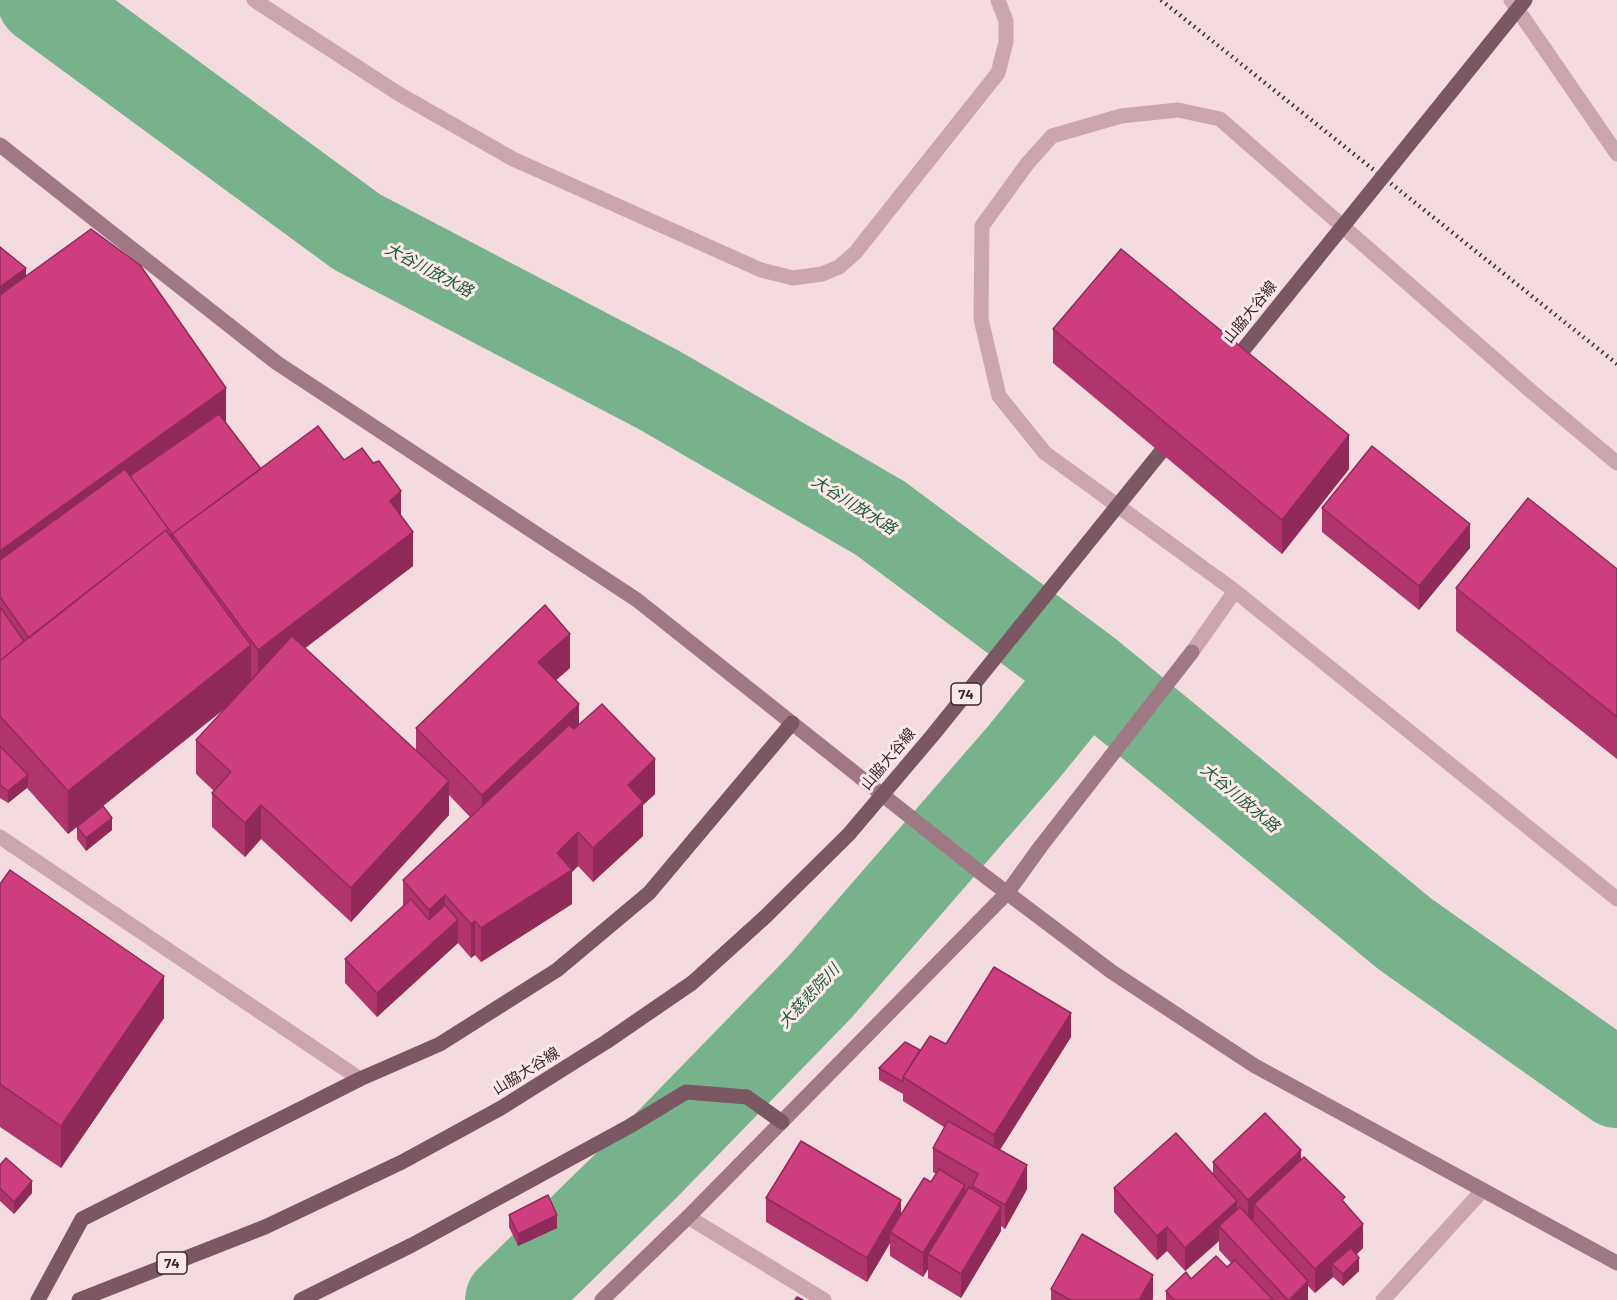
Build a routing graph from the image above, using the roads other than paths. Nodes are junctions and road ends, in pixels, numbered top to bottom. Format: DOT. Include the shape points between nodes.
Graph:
graph roads {
  1 [pos="254,0"];
  2 [pos="998,0"];
  3 [pos="1511,0"];
  4 [pos="1525,0"];
  5 [pos="0,145"];
  6 [pos="1617,154"];
  7 [pos="1225,372"];
  8 [pos="1180,428"];
  9 [pos="1617,463"];
  10 [pos="1235,591"];
  11 [pos="792,723"];
  12 [pos="0,837"];
  13 [pos="1007,893"];
  14 [pos="1617,899"];
  15 [pos="360,1079"];
  16 [pos="782,1122"];
  17 [pos="1482,1191"];
  18 [pos="688,1217"];
  19 [pos="1617,1263"];
  20 [pos="38,1300"];
  21 [pos="79,1300"];
  22 [pos="301,1300"];
  23 [pos="602,1300"];
  24 [pos="824,1300"];
  25 [pos="1383,1300"];
  1 -- 2 [label="street" via="399,94 513,159 760,270 793,278 822,274 839,267 855,253 998,73 1006,42 1006,21"];
  3 -- 6 [label="street"];
  4 -- 7 [label="main road, 山脇大谷線, bridge"];
  5 -- 11 [label="street" via="277,363 637,600"];
  8 -- 21 [label="main road, 山脇大谷線 / 74, bridge" via="849,834 692,983 501,1108 402,1162 265,1227"];
  9 -- 10 [label="street" via="1220,119 1178,110 1121,116 1052,136 982,226 981,319 999,396 1045,453"];
  10 -- 13 [label="street"];
  10 -- 14 [label="street"];
  11 -- 13 [label="street"];
  11 -- 15 [label="main road" via="649,893 557,970 440,1044"];
  12 -- 15 [label="street"];
  13 -- 16 [label="street"];
  13 -- 17 [label="street" via="1112,972 1256,1066"];
  15 -- 20 [label="main road" via="82,1219"];
  16 -- 18 [label="street"];
  16 -- 22 [label="main road" via="747,1097 686,1092 412,1245"];
  17 -- 19 [label="street"];
  17 -- 25 [label="street"];
  18 -- 23 [label="street"];
  18 -- 24 [label="street"];
}
